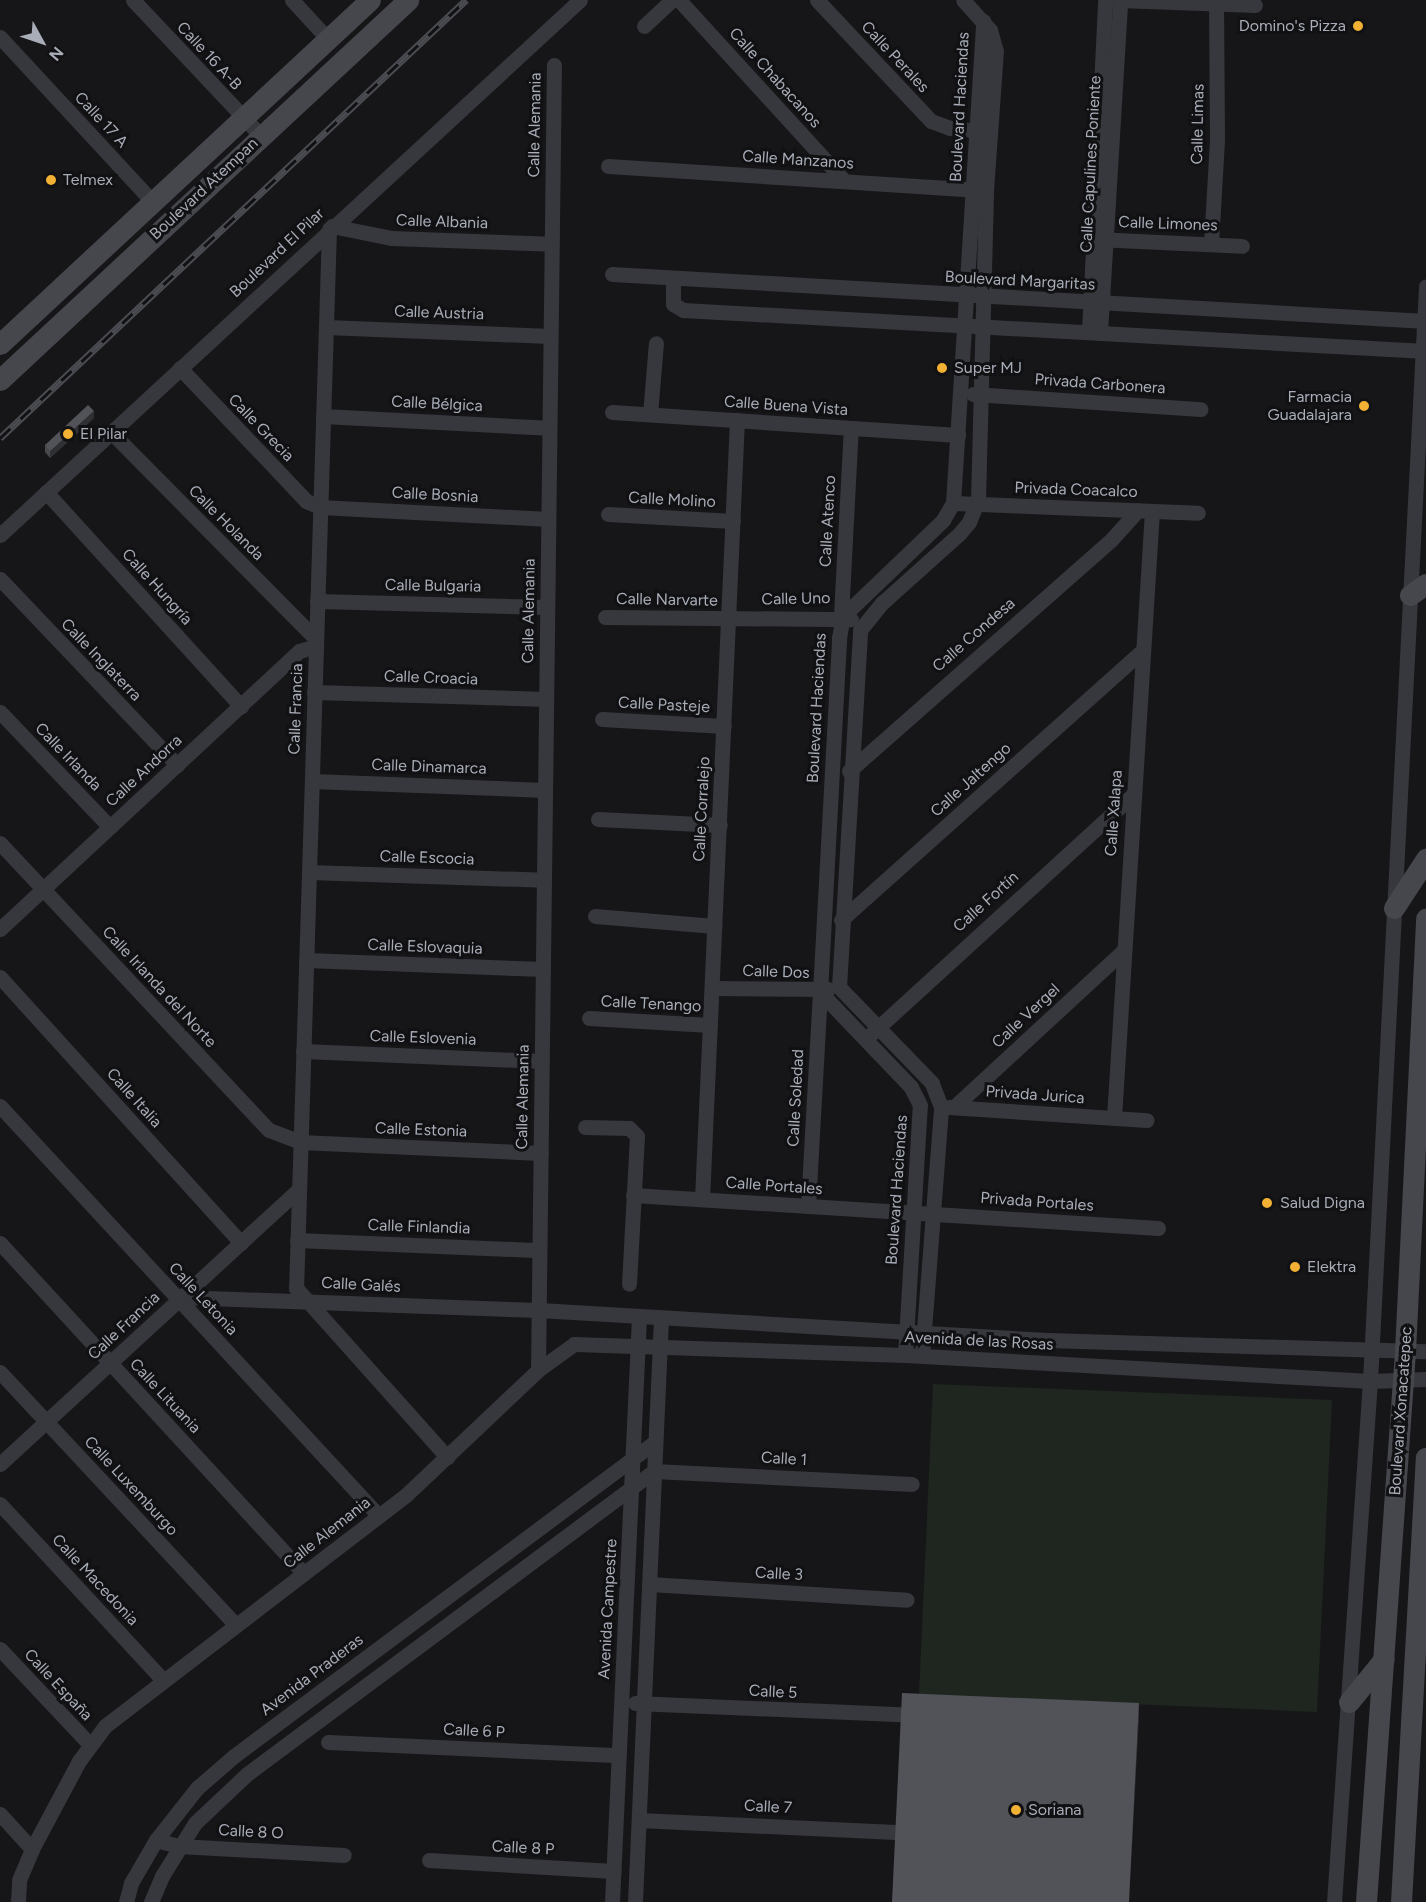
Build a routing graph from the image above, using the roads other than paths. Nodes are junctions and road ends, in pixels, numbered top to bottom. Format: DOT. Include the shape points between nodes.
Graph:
graph roads {
  1 [pos="133,0"];
  2 [pos="292,0"];
  3 [pos="370,0"];
  4 [pos="408,0"];
  5 [pos="580,0"];
  6 [pos="672,0"];
  7 [pos="679,0"];
  8 [pos="817,0"];
  9 [pos="963,0"];
  10 [pos="1105,0"];
  11 [pos="1119,1"];
  12 [pos="1255,5"];
  13 [pos="1216,6"];
  14 [pos="644,26"];
  15 [pos="0,37"];
  16 [pos="327,38"];
  17 [pos="554,64"];
  18 [pos="241,117"];
  19 [pos="983,132"];
  20 [pos="261,136"];
  21 [pos="608,166"];
  22 [pos="844,181"];
  23 [pos="980,190"];
  24 [pos="152,201"];
  25 [pos="330,228"];
  26 [pos="1099,239"];
  27 [pos="551,244"];
  28 [pos="1212,244"];
  29 [pos="1242,246"];
  30 [pos="612,274"];
  31 [pos="673,280"];
  32 [pos="1426,286"];
  33 [pos="968,296"];
  34 [pos="985,297"];
  35 [pos="1096,303"];
  36 [pos="1425,321"];
  37 [pos="966,324"];
  38 [pos="984,325"];
  39 [pos="326,327"];
  40 [pos="1094,332"];
  41 [pos="550,336"];
  42 [pos="656,343"];
  43 [pos="0,344"];
  44 [pos="1424,351"];
  45 [pos="180,368"];
  46 [pos="0,380"];
  47 [pos="962,393"];
  48 [pos="982,395"];
  49 [pos="1201,409"];
  50 [pos="612,412"];
  51 [pos="650,414"];
  52 [pos="323,416"];
  53 [pos="737,420"];
  54 [pos="549,428"];
  55 [pos="851,428"];
  56 [pos="111,432"];
  57 [pos="958,435"];
  58 [pos="46,492"];
  59 [pos="953,503"];
  60 [pos="977,504"];
  61 [pos="320,507"];
  62 [pos="1145,510"];
  63 [pos="1198,513"];
  64 [pos="608,514"];
  65 [pos="548,519"];
  66 [pos="733,521"];
  67 [pos="0,535"];
  68 [pos="0,579"];
  69 [pos="1418,590"];
  70 [pos="317,601"];
  71 [pos="547,606"];
  72 [pos="842,616"];
  73 [pos="605,617"];
  74 [pos="729,619"];
  75 [pos="863,623"];
  76 [pos="316,642"];
  77 [pos="1143,650"];
  78 [pos="314,692"];
  79 [pos="546,699"];
  80 [pos="241,706"];
  81 [pos="0,712"];
  82 [pos="602,719"];
  83 [pos="724,726"];
  84 [pos="177,765"];
  85 [pos="853,768"];
  86 [pos="312,780"];
  87 [pos="831,785"];
  88 [pos="545,790"];
  89 [pos="1133,795"];
  90 [pos="598,819"];
  91 [pos="720,825"];
  92 [pos="110,827"];
  93 [pos="0,843"];
  94 [pos="1426,858"];
  95 [pos="309,872"];
  96 [pos="544,880"];
  97 [pos="43,890"];
  98 [pos="1394,908"];
  99 [pos="595,916"];
  100 [pos="844,918"];
  101 [pos="1426,919"];
  102 [pos="715,926"];
  103 [pos="0,929"];
  104 [pos="823,936"];
  105 [pos="1122,952"];
  106 [pos="306,960"];
  107 [pos="543,969"];
  108 [pos="0,977"];
  109 [pos="839,987"];
  110 [pos="712,988"];
  111 [pos="820,992"];
  112 [pos="589,1018"];
  113 [pos="710,1025"];
  114 [pos="878,1027"];
  115 [pos="866,1038"];
  116 [pos="303,1051"];
  117 [pos="542,1061"];
  118 [pos="0,1106"];
  119 [pos="920,1106"];
  120 [pos="947,1107"];
  121 [pos="1114,1118"];
  122 [pos="1146,1120"];
  123 [pos="585,1127"];
  124 [pos="300,1142"];
  125 [pos="541,1153"];
  126 [pos="299,1189"];
  127 [pos="633,1195"];
  128 [pos="702,1199"];
  129 [pos="808,1206"];
  130 [pos="913,1212"];
  131 [pos="932,1214"];
  132 [pos="1158,1228"];
  133 [pos="297,1240"];
  134 [pos="0,1243"];
  135 [pos="241,1243"];
  136 [pos="539,1250"];
  137 [pos="629,1284"];
  138 [pos="180,1298"];
  139 [pos="306,1300"];
  140 [pos="539,1310"];
  141 [pos="639,1317"];
  142 [pos="661,1318"];
  143 [pos="906,1330"];
  144 [pos="923,1330"];
  145 [pos="637,1346"];
  146 [pos="660,1347"];
  147 [pos="1371,1351"];
  148 [pos="1405,1351"];
  149 [pos="1426,1351"];
  150 [pos="905,1355"];
  151 [pos="922,1356"];
  152 [pos="110,1363"];
  153 [pos="538,1370"];
  154 [pos="0,1372"];
  155 [pos="1426,1379"];
  156 [pos="1403,1380"];
  157 [pos="1370,1381"];
  158 [pos="46,1422"];
  159 [pos="655,1442"];
  160 [pos="447,1457"];
  161 [pos="1426,1458"];
  162 [pos="632,1460"];
  163 [pos="0,1464"];
  164 [pos="654,1471"];
  165 [pos="912,1484"];
  166 [pos="1425,1489"];
  167 [pos="631,1491"];
  168 [pos="0,1504"];
  169 [pos="559,1512"];
  170 [pos="379,1516"];
  171 [pos="572,1533"];
  172 [pos="304,1574"];
  173 [pos="649,1584"];
  174 [pos="907,1599"];
  175 [pos="236,1625"];
  176 [pos="0,1649"];
  177 [pos="1384,1659"];
  178 [pos="164,1680"];
  179 [pos="1349,1701"];
  180 [pos="621,1702"];
  181 [pos="644,1703"];
  182 [pos="901,1714"];
  183 [pos="328,1742"];
  184 [pos="90,1745"];
  185 [pos="619,1755"];
  186 [pos="0,1814"];
  187 [pos="639,1820"];
  188 [pos="896,1832"];
  189 [pos="156,1840"];
  190 [pos="179,1846"];
  191 [pos="32,1849"];
  192 [pos="344,1855"];
  193 [pos="429,1860"];
  194 [pos="614,1871"];
  195 [pos="18,1902"];
  196 [pos="126,1902"];
  197 [pos="151,1902"];
  198 [pos="612,1902"];
  199 [pos="635,1902"];
  200 [pos="1334,1902"];
  201 [pos="1366,1902"];
  202 [pos="1401,1902"];
  1 -- 18 [label="street, Calle 16 A-B"];
  2 -- 16 [label="street"];
  3 -- 16 [label="main road, Boulevard Atempan"];
  4 -- 20 [label="main road, Boulevard Atempan"];
  5 -- 25 [label="street, Boulevard El Pilar"];
  6 -- 14 [label="street"];
  7 -- 22 [label="street, Calle Chabacanos"];
  8 -- 19 [label="street, Calle Perales" via="931,121"];
  9 -- 19 [label="street, Boulevard Haciendas" via="983,21"];
  10 -- 26 [label="street, Calle Capulines Poniente"];
  11 -- 13 [label="street"];
  11 -- 26 [label="street, Calle Capulines Poniente"];
  12 -- 13 [label="street"];
  13 -- 28 [label="street, Calle Limas"];
  15 -- 24 [label="street, Calle 17 A"];
  16 -- 18 [label="main road, Boulevard Atempan"];
  17 -- 27 [label="street, Calle Alemania"];
  18 -- 20 [label="street, Calle 16 A-B"];
  18 -- 24 [label="main road, Boulevard Atempan"];
  19 -- 23 [label="street, Boulevard Haciendas"];
  20 -- 46 [label="main road, Boulevard Atempan"];
  21 -- 22 [label="street, Calle Manzanos"];
  22 -- 23 [label="street, Calle Manzanos"];
  23 -- 33 [label="street, Boulevard Haciendas"];
  23 -- 34 [label="street, Boulevard Haciendas"];
  24 -- 43 [label="main road, Boulevard Atempan"];
  25 -- 27 [label="street, Calle Albania" via="391,238"];
  25 -- 39 [label="street, Calle Francia"];
  25 -- 45 [label="street, Boulevard El Pilar"];
  26 -- 28 [label="street, Calle Limones"];
  26 -- 35 [label="street, Calle Capulines Poniente"];
  27 -- 41 [label="street, Calle Alemania"];
  28 -- 29 [label="street, Calle Limones"];
  30 -- 31 [label="street, Boulevard Margaritas"];
  31 -- 33 [label="street, Boulevard Margaritas"];
  31 -- 37 [label="street" via="673,304 683,310"];
  32 -- 36 [label="street"];
  33 -- 34 [label="street, Boulevard Margaritas"];
  33 -- 37 [label="street, Boulevard Haciendas"];
  34 -- 35 [label="street, Boulevard Margaritas"];
  34 -- 38 [label="street, Boulevard Haciendas"];
  35 -- 36 [label="street, Boulevard Margaritas"];
  35 -- 40 [label="street, Calle Capulines Poniente"];
  36 -- 44 [label="street"];
  37 -- 38 [label="street"];
  37 -- 47 [label="street, Boulevard Haciendas"];
  38 -- 40 [label="street"];
  38 -- 48 [label="street, Boulevard Haciendas"];
  39 -- 41 [label="street, Calle Austria"];
  39 -- 52 [label="street, Calle Francia"];
  40 -- 44 [label="street"];
  41 -- 54 [label="street, Calle Alemania"];
  42 -- 51 [label="street"];
  44 -- 69 [label="street"];
  45 -- 56 [label="street, Boulevard El Pilar"];
  45 -- 61 [label="street, Calle Grecia" via="306,501"];
  47 -- 48 [label="street, Privada Carbonera"];
  47 -- 57 [label="street, Boulevard Haciendas"];
  48 -- 49 [label="street, Privada Carbonera"];
  48 -- 60 [label="street, Boulevard Haciendas"];
  50 -- 51 [label="street, Calle Buena Vista"];
  51 -- 53 [label="street, Calle Buena Vista"];
  52 -- 54 [label="street, Calle Bélgica"];
  52 -- 61 [label="street, Calle Francia"];
  53 -- 55 [label="street, Calle Buena Vista"];
  53 -- 66 [label="street, Calle Corralejo"];
  54 -- 65 [label="street, Calle Alemania"];
  55 -- 57 [label="street, Calle Buena Vista"];
  55 -- 72 [label="street, Calle Atenco"];
  56 -- 58 [label="street, Boulevard El Pilar"];
  56 -- 76 [label="street, Calle Holanda"];
  57 -- 59 [label="street, Boulevard Haciendas"];
  58 -- 67 [label="street, Boulevard El Pilar"];
  58 -- 80 [label="street, Calle Hungría"];
  59 -- 60 [label="street, Privada Coacalco"];
  59 -- 72 [label="street, Boulevard Haciendas" via="943,520"];
  60 -- 62 [label="street, Privada Coacalco"];
  60 -- 75 [label="street, Boulevard Haciendas" via="959,534"];
  61 -- 65 [label="street, Calle Bosnia"];
  61 -- 70 [label="street, Calle Francia"];
  62 -- 63 [label="street, Privada Coacalco"];
  62 -- 77 [label="street, Calle Xalapa"];
  62 -- 85 [label="street, Calle Condesa"];
  64 -- 66 [label="street, Calle Molino"];
  65 -- 71 [label="street, Calle Alemania"];
  66 -- 74 [label="street, Calle Corralejo"];
  68 -- 84 [label="street, Calle Inglaterra"];
  69 -- 98 [label="street"];
  70 -- 71 [label="street, Calle Bulgaria"];
  70 -- 76 [label="street, Calle Francia"];
  71 -- 79 [label="street, Calle Alemania"];
  72 -- 74 [label="street, Calle Uno"];
  72 -- 75 [label="street, Calle Uno"];
  72 -- 87 [label="street, Boulevard Haciendas"];
  73 -- 74 [label="street, Calle Narvarte"];
  74 -- 83 [label="street, Calle Corralejo"];
  75 -- 85 [label="street" via="858,639"];
  76 -- 78 [label="street, Calle Francia"];
  76 -- 80 [label="street, Calle Andorra" via="299,651"];
  77 -- 89 [label="street, Calle Xalapa"];
  77 -- 100 [label="street, Calle Jaltengo"];
  78 -- 79 [label="street, Calle Croacia"];
  78 -- 86 [label="street, Calle Francia"];
  79 -- 88 [label="street, Calle Alemania"];
  80 -- 84 [label="street, Calle Andorra"];
  81 -- 92 [label="street, Calle Irlanda"];
  82 -- 83 [label="street, Calle Pasteje"];
  83 -- 91 [label="street, Calle Corralejo"];
  84 -- 92 [label="street, Calle Andorra"];
  85 -- 87 [label="street, Calle Condesa"];
  85 -- 100 [label="street"];
  86 -- 88 [label="street, Calle Dinamarca"];
  86 -- 95 [label="street, Calle Francia"];
  87 -- 104 [label="street, Boulevard Haciendas"];
  88 -- 96 [label="street, Calle Alemania"];
  89 -- 105 [label="street, Calle Xalapa"];
  89 -- 114 [label="street, Calle Fortín"];
  90 -- 91 [label="street"];
  91 -- 102 [label="street, Calle Corralejo"];
  92 -- 97 [label="street, Calle Andorra"];
  93 -- 97 [label="street, Calle Irlanda del Norte"];
  94 -- 98 [label="main road"];
  95 -- 96 [label="street, Calle Escocia"];
  95 -- 106 [label="street, Calle Francia"];
  96 -- 107 [label="street, Calle Alemania"];
  97 -- 103 [label="street, Calle Andorra"];
  97 -- 124 [label="street, Calle Irlanda del Norte" via="268,1130"];
  98 -- 147 [label="street"];
  99 -- 102 [label="street"];
  100 -- 104 [label="street, Calle Jaltengo"];
  100 -- 109 [label="street"];
  101 -- 148 [label="main road, Boulevard Xonacatepec"];
  102 -- 110 [label="street, Calle Corralejo"];
  104 -- 111 [label="street, Boulevard Haciendas"];
  105 -- 120 [label="street, Calle Vergel"];
  105 -- 121 [label="street, Calle Xalapa"];
  106 -- 107 [label="street, Calle Eslovaquia"];
  106 -- 116 [label="street, Calle Francia"];
  107 -- 117 [label="street, Calle Alemania"];
  108 -- 135 [label="street, Calle Italia"];
  109 -- 111 [label="street, Calle Dos"];
  109 -- 114 [label="street"];
  110 -- 111 [label="street, Calle Dos"];
  110 -- 113 [label="street, Calle Corralejo"];
  111 -- 115 [label="street, Boulevard Haciendas"];
  111 -- 129 [label="street, Calle Soledad"];
  112 -- 113 [label="street, Calle Tenango"];
  113 -- 128 [label="street, Calle Corralejo"];
  114 -- 115 [label="street, Calle Fortín"];
  114 -- 120 [label="street" via="932,1083"];
  115 -- 119 [label="street, Boulevard Haciendas" via="918,1096"];
  116 -- 117 [label="street, Calle Eslovenia"];
  116 -- 124 [label="street, Calle Francia"];
  117 -- 125 [label="street, Calle Alemania"];
  118 -- 138 [label="street, Calle Letonia"];
  119 -- 120 [label="street, Privada Jurica"];
  119 -- 130 [label="street, Boulevard Haciendas"];
  120 -- 121 [label="street, Privada Jurica"];
  120 -- 131 [label="street"];
  121 -- 122 [label="street, Privada Jurica"];
  123 -- 127 [label="street" via="629,1128 637,1136"];
  124 -- 125 [label="street, Calle Estonia"];
  124 -- 126 [label="street, Calle Francia"];
  125 -- 136 [label="street, Calle Alemania"];
  126 -- 133 [label="street, Calle Francia"];
  126 -- 135 [label="street, Calle Francia"];
  127 -- 128 [label="street, Calle Portales"];
  127 -- 137 [label="street"];
  128 -- 129 [label="street, Calle Portales"];
  129 -- 130 [label="street, Calle Portales"];
  130 -- 131 [label="street, Privada Portales"];
  130 -- 143 [label="street, Boulevard Haciendas"];
  131 -- 132 [label="street, Privada Portales"];
  131 -- 144 [label="street"];
  133 -- 136 [label="street, Calle Finlandia"];
  133 -- 139 [label="street, Calle Francia" via="296,1288"];
  134 -- 152 [label="street, Calle Lituania"];
  135 -- 138 [label="street, Calle Francia"];
  136 -- 140 [label="street, Calle Alemania"];
  138 -- 139 [label="street, Calle Galés"];
  138 -- 152 [label="street, Calle Francia"];
  138 -- 170 [label="street, Calle Letonia"];
  139 -- 140 [label="street, Calle Galés"];
  139 -- 160 [label="street"];
  140 -- 141 [label="street, Avenida de las Rosas"];
  140 -- 153 [label="street, Calle Alemania"];
  141 -- 142 [label="street, Avenida de las Rosas"];
  141 -- 145 [label="street, Avenida Campestre"];
  142 -- 143 [label="street, Avenida de las Rosas"];
  142 -- 146 [label="street"];
  143 -- 144 [label="street, Avenida de las Rosas"];
  143 -- 150 [label="street, Boulevard Haciendas"];
  144 -- 147 [label="street, Avenida de las Rosas" via="1047,1340"];
  144 -- 151 [label="street"];
  145 -- 146 [label="street, Avenida de las Rosas"];
  145 -- 153 [label="street, Avenida de las Rosas" via="574,1344"];
  145 -- 162 [label="street, Avenida Campestre"];
  146 -- 150 [label="street, Avenida de las Rosas"];
  146 -- 159 [label="street"];
  147 -- 148 [label="street, Avenida de las Rosas"];
  147 -- 157 [label="street"];
  148 -- 149 [label="street, Avenida de las Rosas"];
  148 -- 156 [label="main road, Boulevard Xonacatepec"];
  150 -- 151 [label="street, Avenida de las Rosas"];
  151 -- 157 [label="street, Avenida de las Rosas"];
  152 -- 158 [label="street, Calle Francia"];
  152 -- 172 [label="street, Calle Lituania"];
  153 -- 160 [label="street, Calle Alemania"];
  154 -- 158 [label="street, Calle Luxemburgo"];
  155 -- 156 [label="street, Avenida de las Rosas"];
  156 -- 157 [label="street, Avenida de las Rosas"];
  156 -- 177 [label="main road, Boulevard Xonacatepec"];
  157 -- 179 [label="street"];
  158 -- 163 [label="street, Calle Francia"];
  158 -- 175 [label="street, Calle Luxemburgo"];
  159 -- 162 [label="street, Avenida Praderas"];
  159 -- 164 [label="street"];
  160 -- 170 [label="street, Calle Alemania"];
  161 -- 166 [label="main road, Boulevard Xonacatepec"];
  162 -- 167 [label="street, Avenida Campestre"];
  162 -- 169 [label="street, Avenida Praderas"];
  164 -- 165 [label="street, Calle 1"];
  164 -- 167 [label="street"];
  164 -- 173 [label="street"];
  166 -- 202 [label="main road, Boulevard Xonacatepec"];
  167 -- 171 [label="street"];
  167 -- 180 [label="street, Avenida Campestre"];
  168 -- 178 [label="street, Calle Macedonia"];
  169 -- 171 [label="street"];
  169 -- 189 [label="street, Avenida Praderas" via="234,1756 197,1788"];
  170 -- 172 [label="street, Calle Alemania"];
  171 -- 190 [label="street" via="248,1774 195,1824"];
  172 -- 175 [label="street, Calle Alemania"];
  173 -- 174 [label="street, Calle 3"];
  173 -- 181 [label="street"];
  175 -- 178 [label="street, Calle Alemania"];
  176 -- 184 [label="street, Calle España"];
  177 -- 179 [label="main road"];
  177 -- 201 [label="main road, Boulevard Xonacatepec"];
  178 -- 184 [label="street, Calle Alemania" via="105,1726"];
  179 -- 200 [label="street"];
  180 -- 181 [label="street, Calle 5"];
  180 -- 185 [label="street, Avenida Campestre"];
  181 -- 182 [label="street, Calle 5"];
  181 -- 187 [label="street"];
  183 -- 185 [label="street, Calle 6 P"];
  184 -- 191 [label="street, Calle Alemania"];
  185 -- 194 [label="street, Avenida Campestre"];
  186 -- 191 [label="street"];
  187 -- 188 [label="street, Calle 7"];
  187 -- 199 [label="street"];
  189 -- 190 [label="street, Calle 8 O"];
  189 -- 196 [label="street, Avenida Praderas" via="131,1883"];
  190 -- 192 [label="street, Calle 8 O"];
  190 -- 197 [label="street"];
  191 -- 195 [label="street, Calle Alemania" via="22,1871"];
  193 -- 194 [label="street, Calle 8 P"];
  194 -- 198 [label="street, Avenida Campestre"];
}
